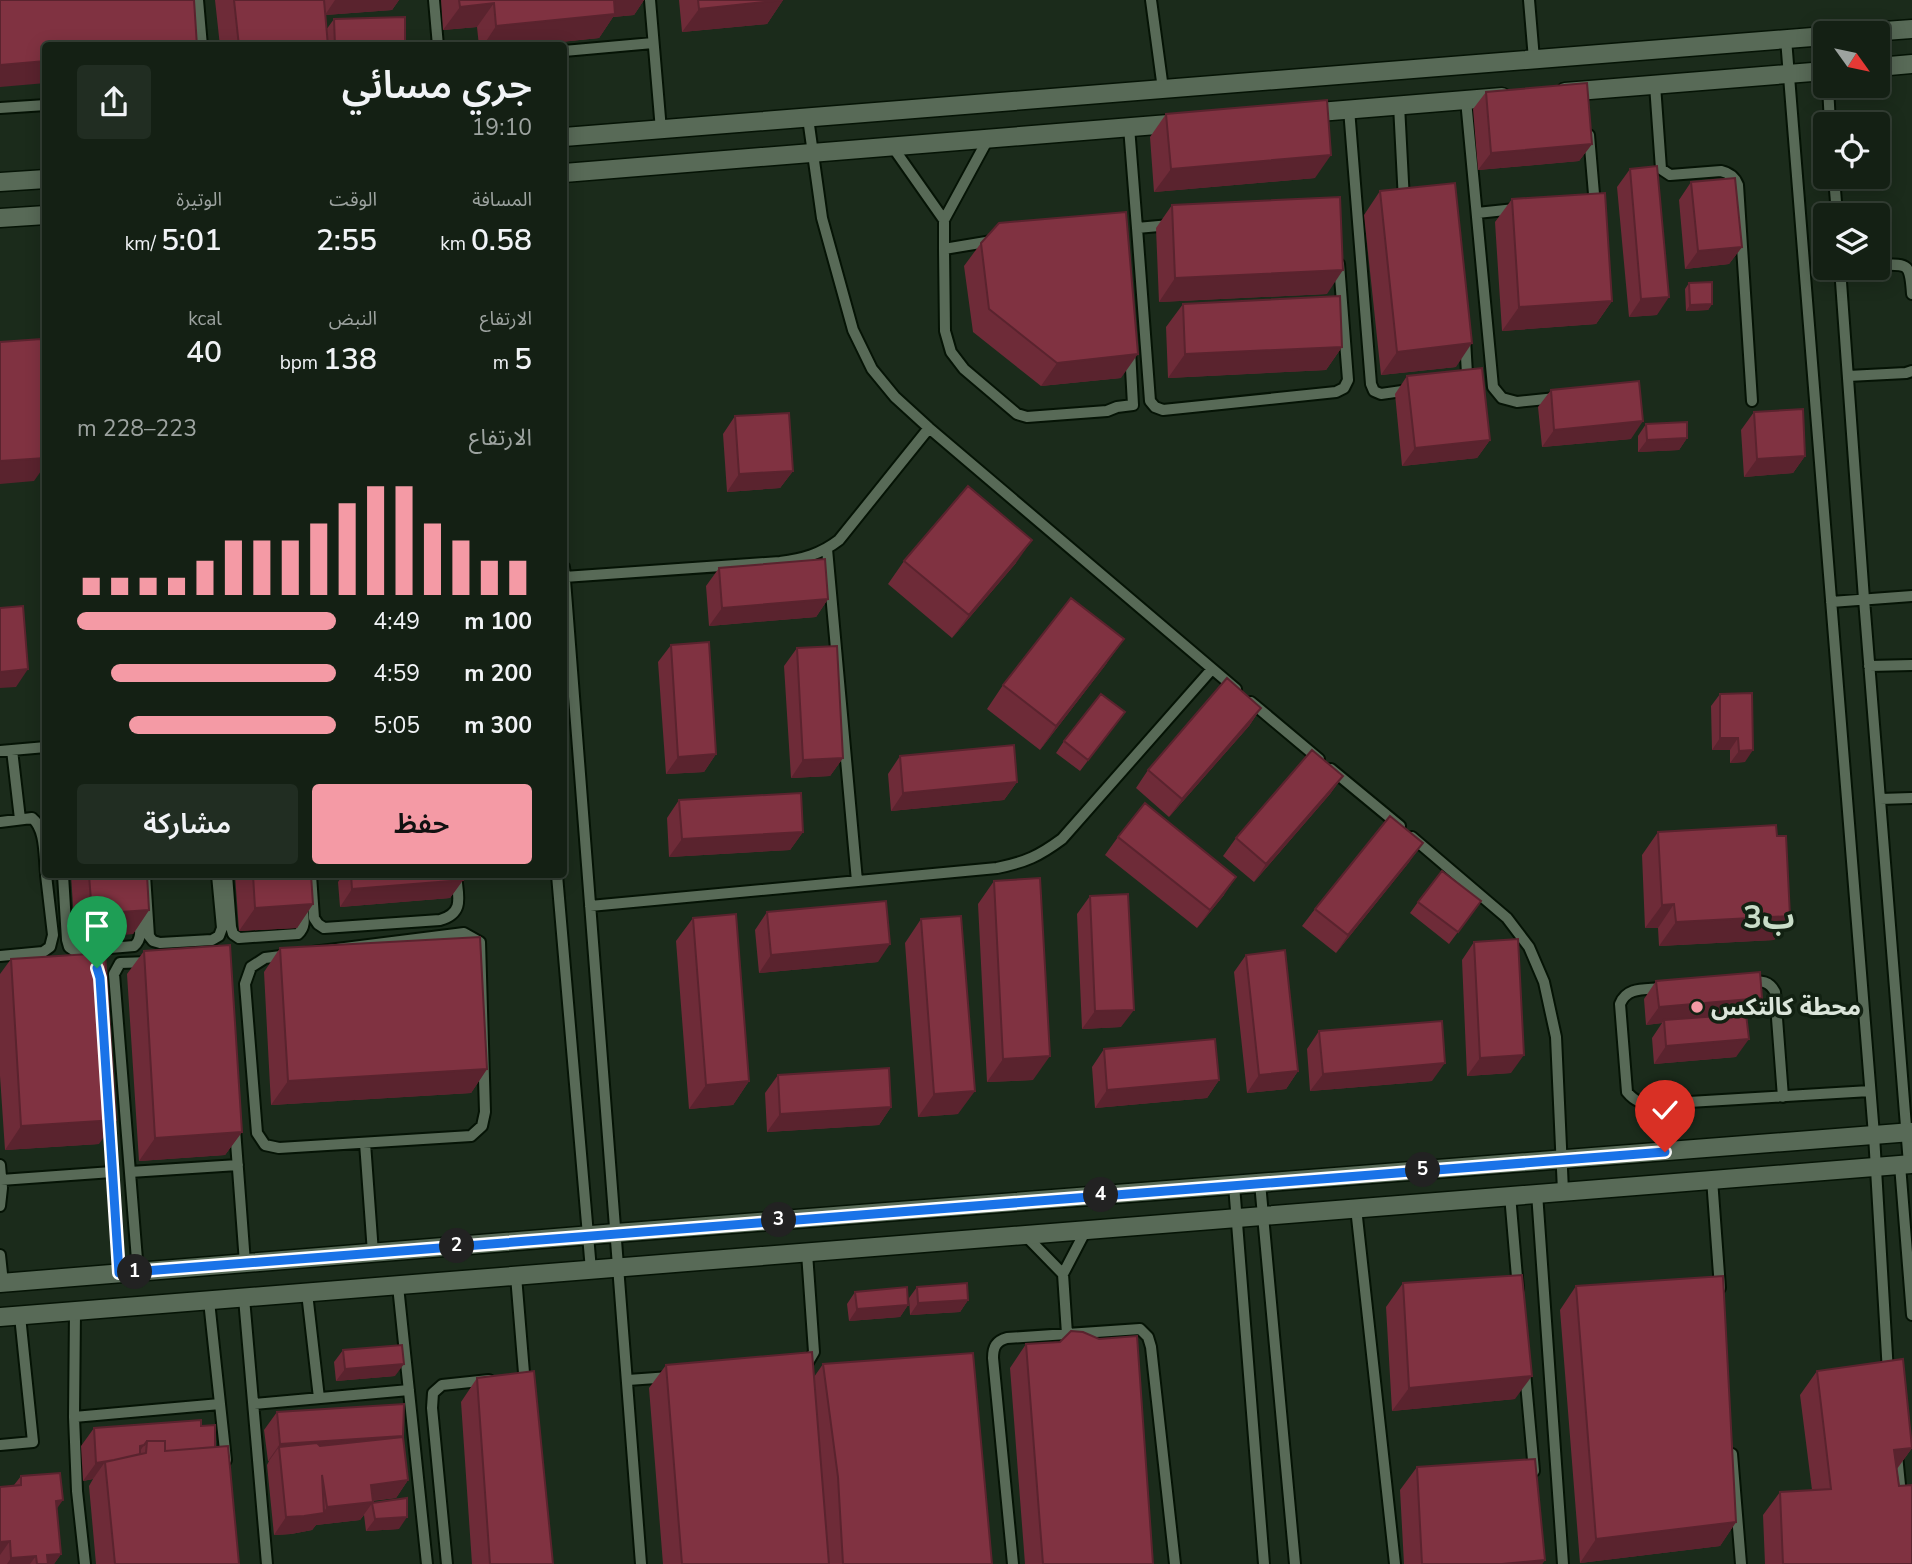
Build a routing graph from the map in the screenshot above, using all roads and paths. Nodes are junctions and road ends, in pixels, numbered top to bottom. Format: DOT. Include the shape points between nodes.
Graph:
graph roads {
  1 [pos="198,0"];
  2 [pos="434,0"];
  3 [pos="650,0"];
  4 [pos="1151,0"];
  5 [pos="1529,0"];
  6 [pos="1912,29"];
  7 [pos="1890,31"];
  8 [pos="1786,39"];
  9 [pos="1813,41"];
  10 [pos="202,42"];
  11 [pos="438,42"];
  12 [pos="653,43"];
  13 [pos="567,51"];
  14 [pos="1534,59"];
  15 [pos="1912,64"];
  16 [pos="1890,66"];
  17 [pos="1813,72"];
  18 [pos="1789,74"];
  19 [pos="1655,85"];
  20 [pos="1163,89"];
  21 [pos="1545,94"];
  22 [pos="1519,96"];
  23 [pos="1466,100"];
  24 [pos="42,105"];
  25 [pos="1399,105"];
  26 [pos="0,107"];
  27 [pos="1349,109"];
  28 [pos="1294,114"];
  29 [pos="808,118"];
  30 [pos="1587,118"];
  31 [pos="1198,122"];
  32 [pos="1129,127"];
  33 [pos="661,130"];
  34 [pos="567,137"];
  35 [pos="988,139"];
  36 [pos="892,146"];
  37 [pos="813,153"];
  38 [pos="567,173"];
  39 [pos="42,179"];
  40 [pos="0,182"];
  41 [pos="1594,201"];
  42 [pos="1581,202"];
  43 [pos="1418,204"];
  44 [pos="1529,207"];
  45 [pos="1476,213"];
  46 [pos="1595,213"];
  47 [pos="42,215"];
  48 [pos="0,219"];
  49 [pos="944,220"];
  50 [pos="1178,224"];
  51 [pos="1137,228"];
  52 [pos="999,239"];
  53 [pos="1337,247"];
  54 [pos="944,249"];
  55 [pos="1890,264"];
  56 [pos="1841,280"];
  57 [pos="1912,294"];
  58 [pos="1464,329"];
  59 [pos="1130,335"];
  60 [pos="1912,371"];
  61 [pos="1848,376"];
  62 [pos="1455,384"];
  63 [pos="1419,389"];
  64 [pos="1572,397"];
  65 [pos="1752,401"];
  66 [pos="929,428"];
  67 [pos="827,549"];
  68 [pos="567,577"];
  69 [pos="1912,596"];
  70 [pos="1864,599"];
  71 [pos="1831,602"];
  72 [pos="567,656"];
  73 [pos="1912,665"];
  74 [pos="1869,666"];
  75 [pos="1212,669"];
  76 [pos="569,708"];
  77 [pos="42,747"];
  78 [pos="12,750"];
  79 [pos="0,751"];
  80 [pos="1912,798"];
  81 [pos="1880,799"];
  82 [pos="20,819"];
  83 [pos="0,822"];
  84 [pos="42,846"];
  85 [pos="46,878"];
  86 [pos="63,878"];
  87 [pos="135,878"];
  88 [pos="145,878"];
  89 [pos="217,878"];
  90 [pos="227,878"];
  91 [pos="300,878"];
  92 [pos="311,878"];
  93 [pos="456,878"];
  94 [pos="557,878"];
  95 [pos="857,881"];
  96 [pos="590,906"];
  97 [pos="0,956"];
  98 [pos="159,961"];
  99 [pos="13,966"];
  100 [pos="0,967"];
  101 [pos="1735,982"];
  102 [pos="1671,988"];
  103 [pos="1870,1091"];
  104 [pos="1783,1097"];
  105 [pos="108,1102"];
  106 [pos="235,1124"];
  107 [pos="1909,1132"];
  108 [pos="1874,1135"];
  109 [pos="365,1143"];
  110 [pos="1562,1160"];
  111 [pos="1907,1164"];
  112 [pos="0,1165"];
  113 [pos="238,1165"];
  114 [pos="1875,1166"];
  115 [pos="113,1172"];
  116 [pos="130,1172"];
  117 [pos="1712,1179"];
  118 [pos="1,1180"];
  119 [pos="1260,1183"];
  120 [pos="1234,1185"];
  121 [pos="1563,1191"];
  122 [pos="1537,1193"];
  123 [pos="1510,1195"];
  124 [pos="0,1206"];
  125 [pos="1356,1208"];
  126 [pos="1263,1215"];
  127 [pos="1236,1217"];
  128 [pos="1086,1230"];
  129 [pos="616,1233"];
  130 [pos="588,1235"];
  131 [pos="1025,1235"];
  132 [pos="1909,1236"];
  133 [pos="373,1253"];
  134 [pos="807,1253"];
  135 [pos="0,1255"];
  136 [pos="245,1263"];
  137 [pos="619,1268"];
  138 [pos="591,1270"];
  139 [pos="138,1272"];
  140 [pos="119,1273"];
  141 [pos="1063,1274"];
  142 [pos="516,1276"];
  143 [pos="2,1283"];
  144 [pos="398,1286"];
  145 [pos="307,1293"];
  146 [pos="244,1298"];
  147 [pos="209,1301"];
  148 [pos="1721,1303"];
  149 [pos="1520,1305"];
  150 [pos="75,1311"];
  151 [pos="1912,1315"];
  152 [pos="20,1316"];
  153 [pos="0,1317"];
  154 [pos="1067,1334"];
  155 [pos="1524,1359"];
  156 [pos="795,1371"];
  157 [pos="524,1376"];
  158 [pos="681,1376"];
  159 [pos="510,1378"];
  160 [pos="496,1379"];
  161 [pos="628,1380"];
  162 [pos="1889,1384"];
  163 [pos="409,1390"];
  164 [pos="525,1390"];
  165 [pos="318,1398"];
  166 [pos="220,1404"];
  167 [pos="254,1404"];
  168 [pos="74,1417"];
  169 [pos="1731,1440"];
  170 [pos="0,1445"];
  171 [pos="1896,1446"];
  172 [pos="227,1471"];
  173 [pos="1535,1482"];
  174 [pos="1900,1485"];
  175 [pos="85,1564"];
  176 [pos="267,1564"];
  177 [pos="427,1564"];
  178 [pos="447,1564"];
  179 [pos="641,1564"];
  180 [pos="1013,1564"];
  181 [pos="1175,1564"];
  182 [pos="1264,1564"];
  183 [pos="1295,1564"];
  184 [pos="1395,1564"];
  185 [pos="1563,1564"];
  186 [pos="1741,1564"];
  1 -- 10 [label="lane"];
  2 -- 11 [label="lane"];
  3 -- 12 [label="lane"];
  4 -- 20 [label="lane"];
  5 -- 14 [label="lane"];
  6 -- 7 [label="street"];
  8 -- 9 [label="street"];
  8 -- 14 [label="street"];
  8 -- 18 [label="lane"];
  12 -- 13 [label="lane"];
  12 -- 33 [label="lane"];
  14 -- 20 [label="street"];
  15 -- 16 [label="street"];
  17 -- 18 [label="street"];
  18 -- 19 [label="street"];
  18 -- 71 [label="lane"];
  19 -- 21 [label="street" via="1585,97"];
  19 -- 65 [label="lane" via="1661,169 1670,175 1727,172 1738,185"];
  20 -- 29 [label="street"];
  22 -- 23 [label="street"];
  23 -- 25 [label="street"];
  23 -- 45 [label="lane"];
  24 -- 26 [label="lane"];
  25 -- 27 [label="street"];
  25 -- 43 [label="lane" via="1404,201"];
  27 -- 28 [label="street"];
  27 -- 63 [label="lane" via="1371,384 1381,394"];
  29 -- 33 [label="street"];
  29 -- 37 [label="lane"];
  30 -- 41 [label="lane"];
  31 -- 32 [label="street"];
  32 -- 35 [label="street"];
  32 -- 51 [label="lane"];
  33 -- 34 [label="street"];
  35 -- 36 [label="street"];
  35 -- 49 [label="lane"];
  36 -- 37 [label="street"];
  36 -- 49 [label="lane"];
  37 -- 38 [label="street"];
  37 -- 66 [label="lane" via="822,218 852,330 872,369"];
  39 -- 40 [label="street"];
  41 -- 42 [label="lane"];
  41 -- 46 [label="lane"];
  44 -- 45 [label="lane"];
  45 -- 64 [label="lane" via="1493,387 1502,398 1517,402"];
  47 -- 48 [label="street"];
  49 -- 54 [label="lane"];
  50 -- 51 [label="lane"];
  51 -- 53 [label="lane" via="1150,401 1163,410 1344,388 1348,380"];
  52 -- 54 [label="lane"];
  54 -- 59 [label="lane" via="945,331 951,352 1017,414 1107,411 1133,405"];
  55 -- 57 [label="lane" via="1906,267"];
  56 -- 61 [label="lane"];
  58 -- 62 [label="lane" via="1466,374"];
  60 -- 61 [label="lane"];
  61 -- 70 [label="lane"];
  66 -- 67 [label="lane"];
  66 -- 75 [label="lane"];
  67 -- 68 [label="lane" via="780,562"];
  67 -- 95 [label="lane"];
  69 -- 70 [label="lane"];
  70 -- 71 [label="lane"];
  70 -- 74 [label="lane"];
  71 -- 103 [label="lane"];
  72 -- 76 [label="lane"];
  73 -- 74 [label="lane"];
  74 -- 81 [label="lane"];
  75 -- 95 [label="lane" via="1062,839 1043,853 997,868"];
  75 -- 110 [label="lane" via="1507,918 1530,947 1544,982 1556,1037"];
  76 -- 96 [label="lane"];
  77 -- 78 [label="lane"];
  78 -- 79 [label="lane"];
  78 -- 82 [label="lane"];
  80 -- 81 [label="lane"];
  81 -- 107 [label="lane"];
  82 -- 83 [label="lane"];
  82 -- 84 [label="lane" via="32,818 39,825"];
  85 -- 97 [label="lane" via="50,947 43,952"];
  86 -- 87 [label="lane" via="68,943 79,951 138,944"];
  88 -- 89 [label="lane" via="149,936 160,943 219,936"];
  90 -- 91 [label="lane" via="232,930 242,939 301,931"];
  92 -- 93 [label="lane" via="314,918 324,928 451,917 458,908"];
  94 -- 130 [label="lane"];
  95 -- 96 [label="lane"];
  96 -- 129 [label="lane"];
  98 -- 116 [label="lane" via="120,963 114,974"];
  99 -- 100 [label="lane"];
  101 -- 104 [label="lane" via="1762,980 1775,992"];
  102 -- 104 [label="lane" via="1632,991 1621,999 1627,1092 1632,1098 1656,1104"];
  103 -- 104 [label="lane"];
  103 -- 108 [label="lane"];
  105 -- 115 [label="lane"];
  106 -- 113 [label="lane"];
  107 -- 108 [label="street"];
  107 -- 111 [label="lane"];
  108 -- 110 [label="street"];
  108 -- 114 [label="lane"];
  109 -- 109 [label="lane" via="471,1136 482,1126 480,942 464,933 265,958 251,967 245,984 257,1133 265,1145 279,1148"];
  109 -- 133 [label="lane"];
  110 -- 119 [label="street"];
  110 -- 121 [label="lane"];
  111 -- 114 [label="street"];
  111 -- 132 [label="lane"];
  112 -- 118 [label="lane"];
  113 -- 116 [label="lane"];
  113 -- 136 [label="lane"];
  114 -- 117 [label="street"];
  114 -- 162 [label="lane"];
  115 -- 118 [label="lane"];
  115 -- 140 [label="lane"];
  116 -- 139 [label="lane"];
  117 -- 121 [label="street"];
  117 -- 148 [label="lane"];
  118 -- 124 [label="lane"];
  119 -- 120 [label="street"];
  119 -- 126 [label="lane"];
  120 -- 127 [label="lane"];
  120 -- 129 [label="street"];
  121 -- 122 [label="street"];
  122 -- 123 [label="street"];
  122 -- 185 [label="lane"];
  123 -- 125 [label="street"];
  123 -- 149 [label="lane"];
  125 -- 126 [label="street"];
  125 -- 184 [label="lane"];
  126 -- 127 [label="street"];
  126 -- 183 [label="lane"];
  127 -- 128 [label="street"];
  127 -- 182 [label="lane"];
  128 -- 131 [label="street"];
  128 -- 141 [label="lane"];
  129 -- 130 [label="street"];
  129 -- 137 [label="lane"];
  130 -- 133 [label="street"];
  130 -- 138 [label="lane"];
  131 -- 134 [label="street"];
  131 -- 141 [label="lane"];
  132 -- 151 [label="lane"];
  133 -- 136 [label="street"];
  134 -- 137 [label="street"];
  134 -- 156 [label="lane" via="814,1352 807,1364"];
  135 -- 143 [label="lane"];
  136 -- 139 [label="street"];
  137 -- 138 [label="street"];
  137 -- 161 [label="lane"];
  138 -- 142 [label="street"];
  139 -- 140 [label="street"];
  140 -- 143 [label="street"];
  141 -- 154 [label="lane"];
  142 -- 144 [label="street"];
  142 -- 157 [label="lane"];
  144 -- 145 [label="street"];
  144 -- 163 [label="lane"];
  145 -- 146 [label="street"];
  145 -- 165 [label="lane"];
  146 -- 147 [label="street"];
  146 -- 167 [label="lane"];
  147 -- 150 [label="street"];
  147 -- 166 [label="lane"];
  150 -- 152 [label="street"];
  150 -- 168 [label="lane"];
  152 -- 153 [label="street"];
  152 -- 170 [label="lane" via="33,1442"];
  154 -- 180 [label="lane" via="1007,1338 993,1351"];
  154 -- 181 [label="lane" via="1140,1329 1150,1342"];
  155 -- 173 [label="lane"];
  157 -- 159 [label="lane"];
  157 -- 164 [label="lane"];
  158 -- 161 [label="lane"];
  160 -- 178 [label="lane" via="442,1385 433,1393"];
  161 -- 179 [label="lane"];
  163 -- 165 [label="lane"];
  163 -- 177 [label="lane"];
  165 -- 167 [label="lane"];
  166 -- 168 [label="lane"];
  166 -- 172 [label="lane"];
  167 -- 176 [label="lane"];
  168 -- 175 [label="lane"];
  169 -- 186 [label="lane"];
  171 -- 174 [label="lane"];
}
